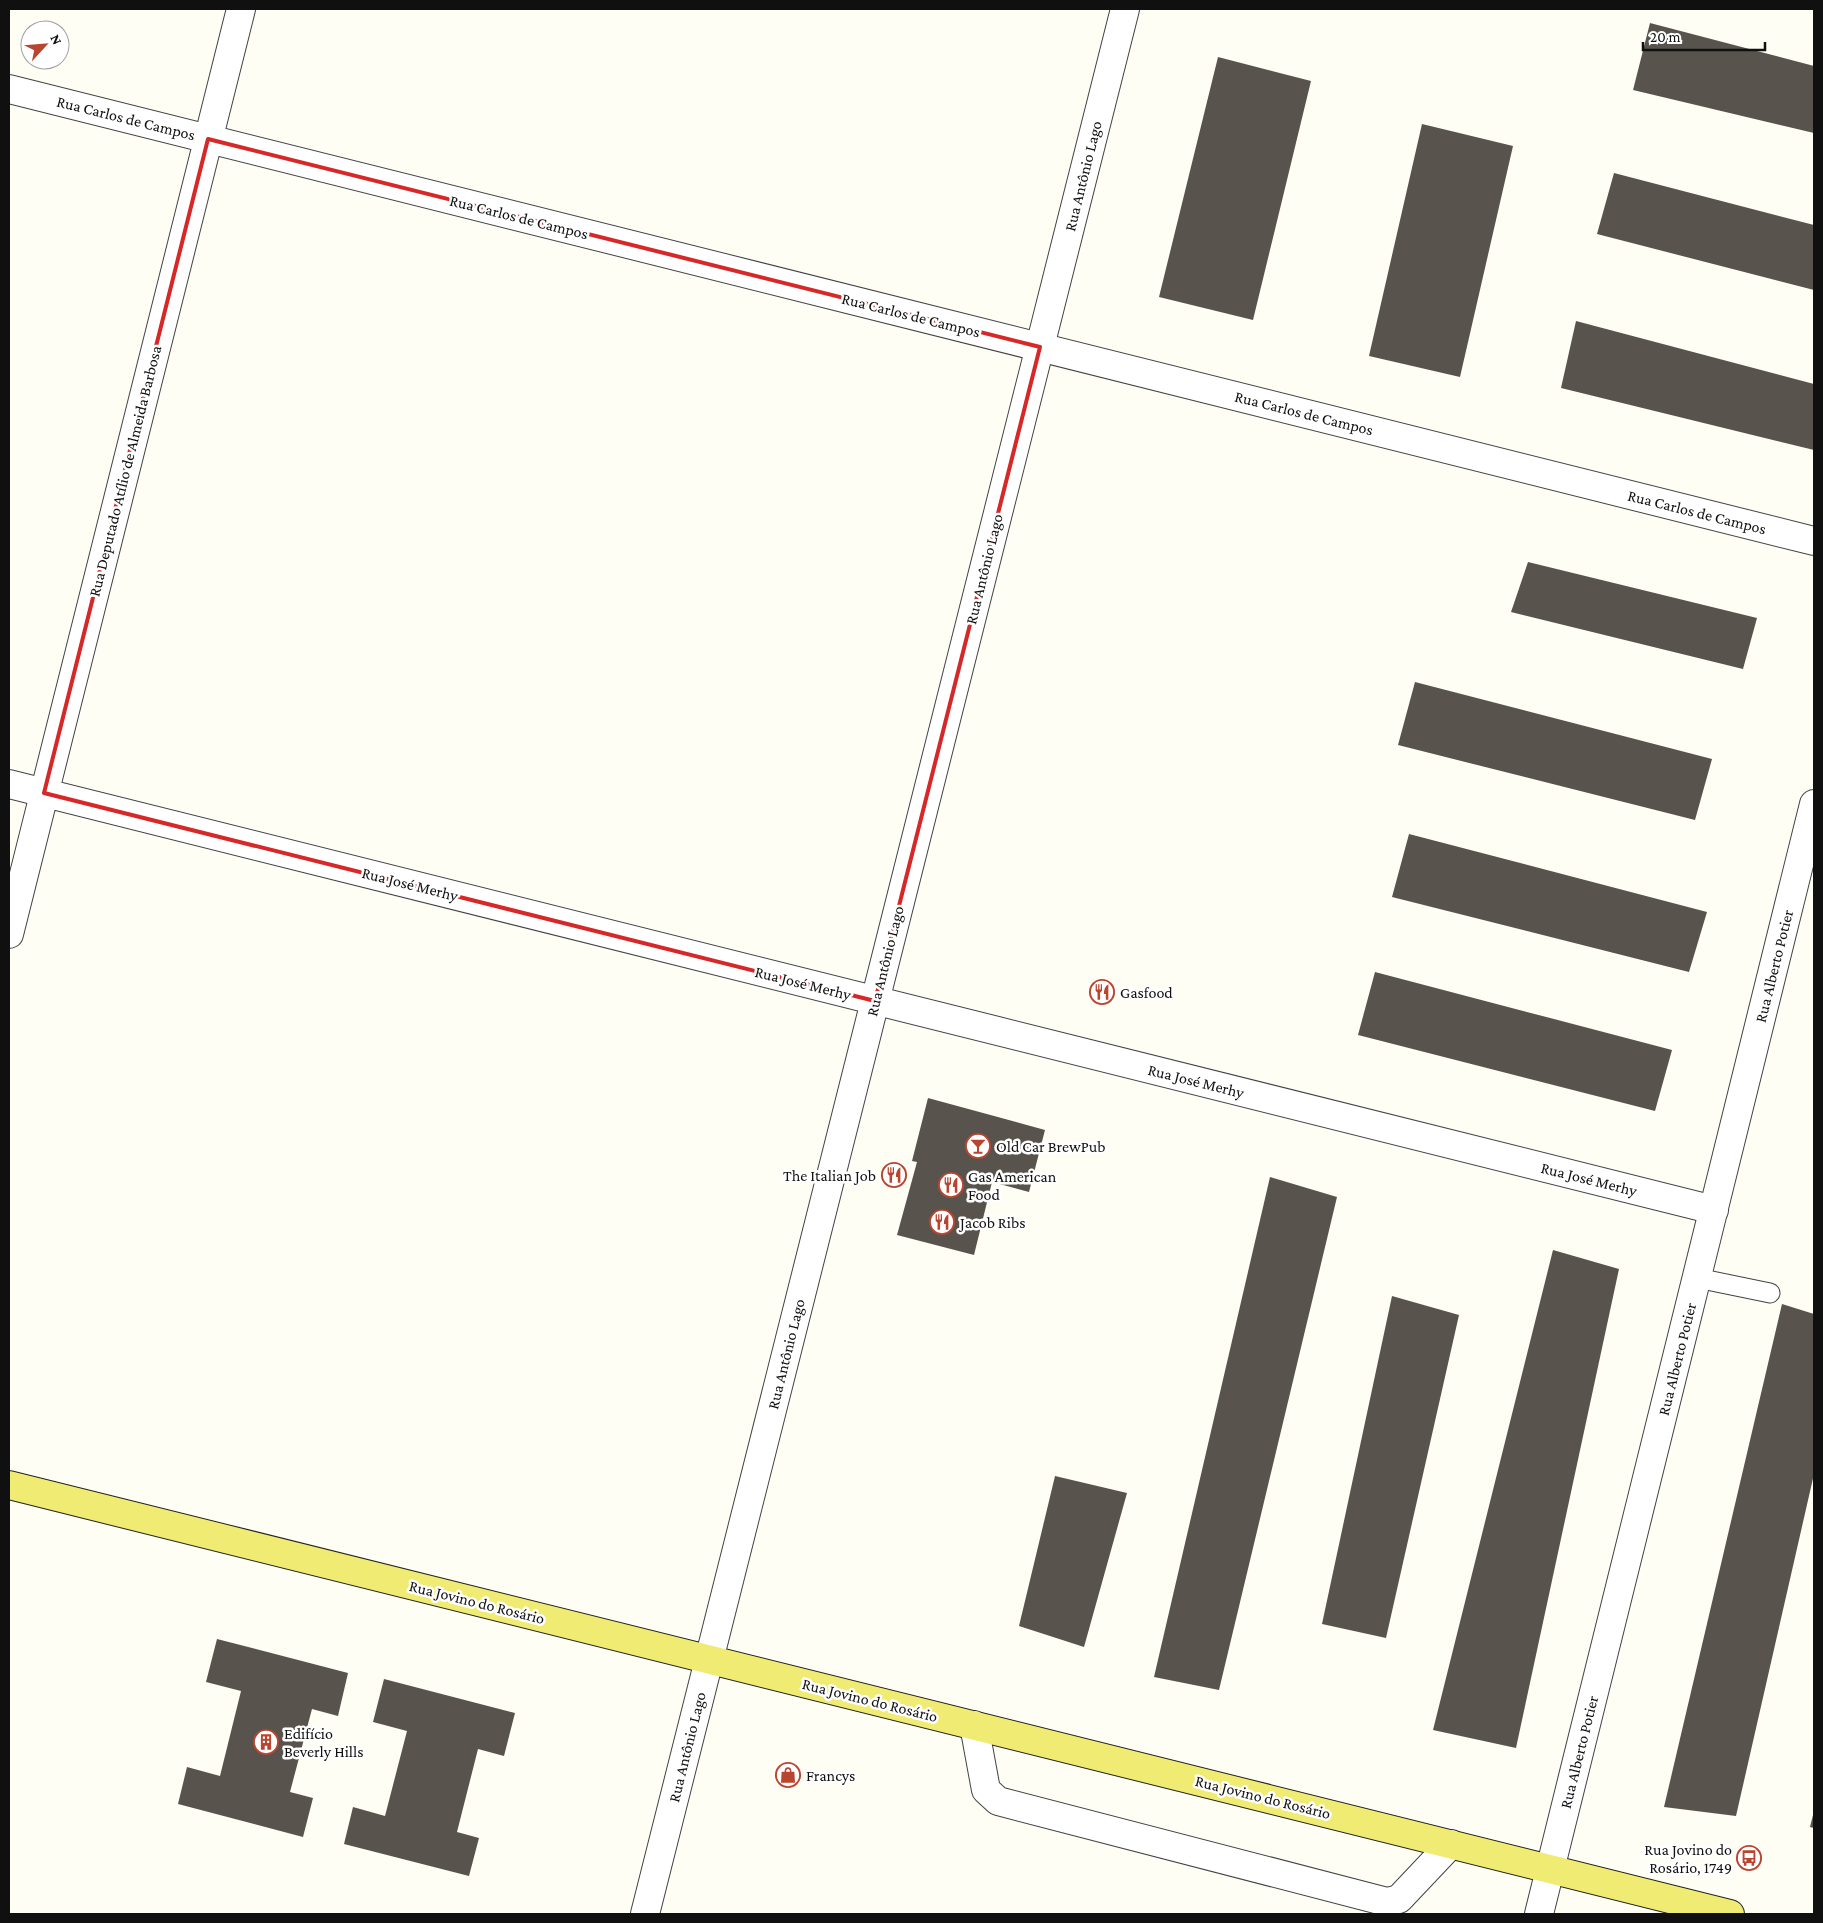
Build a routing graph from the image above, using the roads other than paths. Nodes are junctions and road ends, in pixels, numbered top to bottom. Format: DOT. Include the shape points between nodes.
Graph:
graph roads {
  1 [pos="241,9"];
  2 [pos="1125,9"];
  3 [pos="9,89"];
  4 [pos="208,139"];
  5 [pos="1040,347"];
  6 [pos="1814,541"];
  7 [pos="9,784"];
  8 [pos="44,792"];
  9 [pos="1814,804"];
  10 [pos="9,934"];
  11 [pos="875,1001"];
  12 [pos="1714,1210"];
  13 [pos="1697,1278"];
  14 [pos="1770,1293"];
  15 [pos="9,1485"];
  16 [pos="709,1660"];
  17 [pos="974,1725"];
  18 [pos="1451,1844"];
  19 [pos="1550,1869"];
  20 [pos="645,1914"];
  21 [pos="1539,1914"];
  22 [pos="1730,1914"];
  1 -- 4 [label="street, Rua Deputado Atílio de Almeida Barbosa"];
  2 -- 5 [label="street, Rua Antônio Lago"];
  3 -- 4 [label="street, Rua Carlos de Campos"];
  4 -- 5 [label="street, Rua Carlos de Campos"];
  4 -- 8 [label="street, Rua Deputado Atílio de Almeida Barbosa"];
  5 -- 6 [label="street, Rua Carlos de Campos"];
  5 -- 11 [label="street, Rua Antônio Lago"];
  7 -- 8 [label="street, Rua José Merhy"];
  8 -- 10 [label="street, Rua Deputado Atílio de Almeida Barbosa"];
  8 -- 11 [label="street, Rua José Merhy"];
  9 -- 12 [label="street, Rua Alberto Potier"];
  11 -- 12 [label="street, Rua José Merhy"];
  11 -- 16 [label="street, Rua Antônio Lago"];
  12 -- 13 [label="street, Rua Alberto Potier"];
  13 -- 14 [label="lane"];
  13 -- 19 [label="street, Rua Alberto Potier"];
  15 -- 16 [label="main road, Rua Jovino do Rosário"];
  16 -- 17 [label="main road, Rua Jovino do Rosário"];
  16 -- 20 [label="street, Rua Antônio Lago"];
  17 -- 18 [label="main road, Rua Jovino do Rosário"];
  17 -- 18 [label="street" via="986,1790 998,1801 1387,1902 1399,1899"];
  18 -- 19 [label="main road, Rua Jovino do Rosário"];
  19 -- 21 [label="street, Rua Alberto Potier"];
  19 -- 22 [label="main road, Rua Jovino do Rosário"];
}
